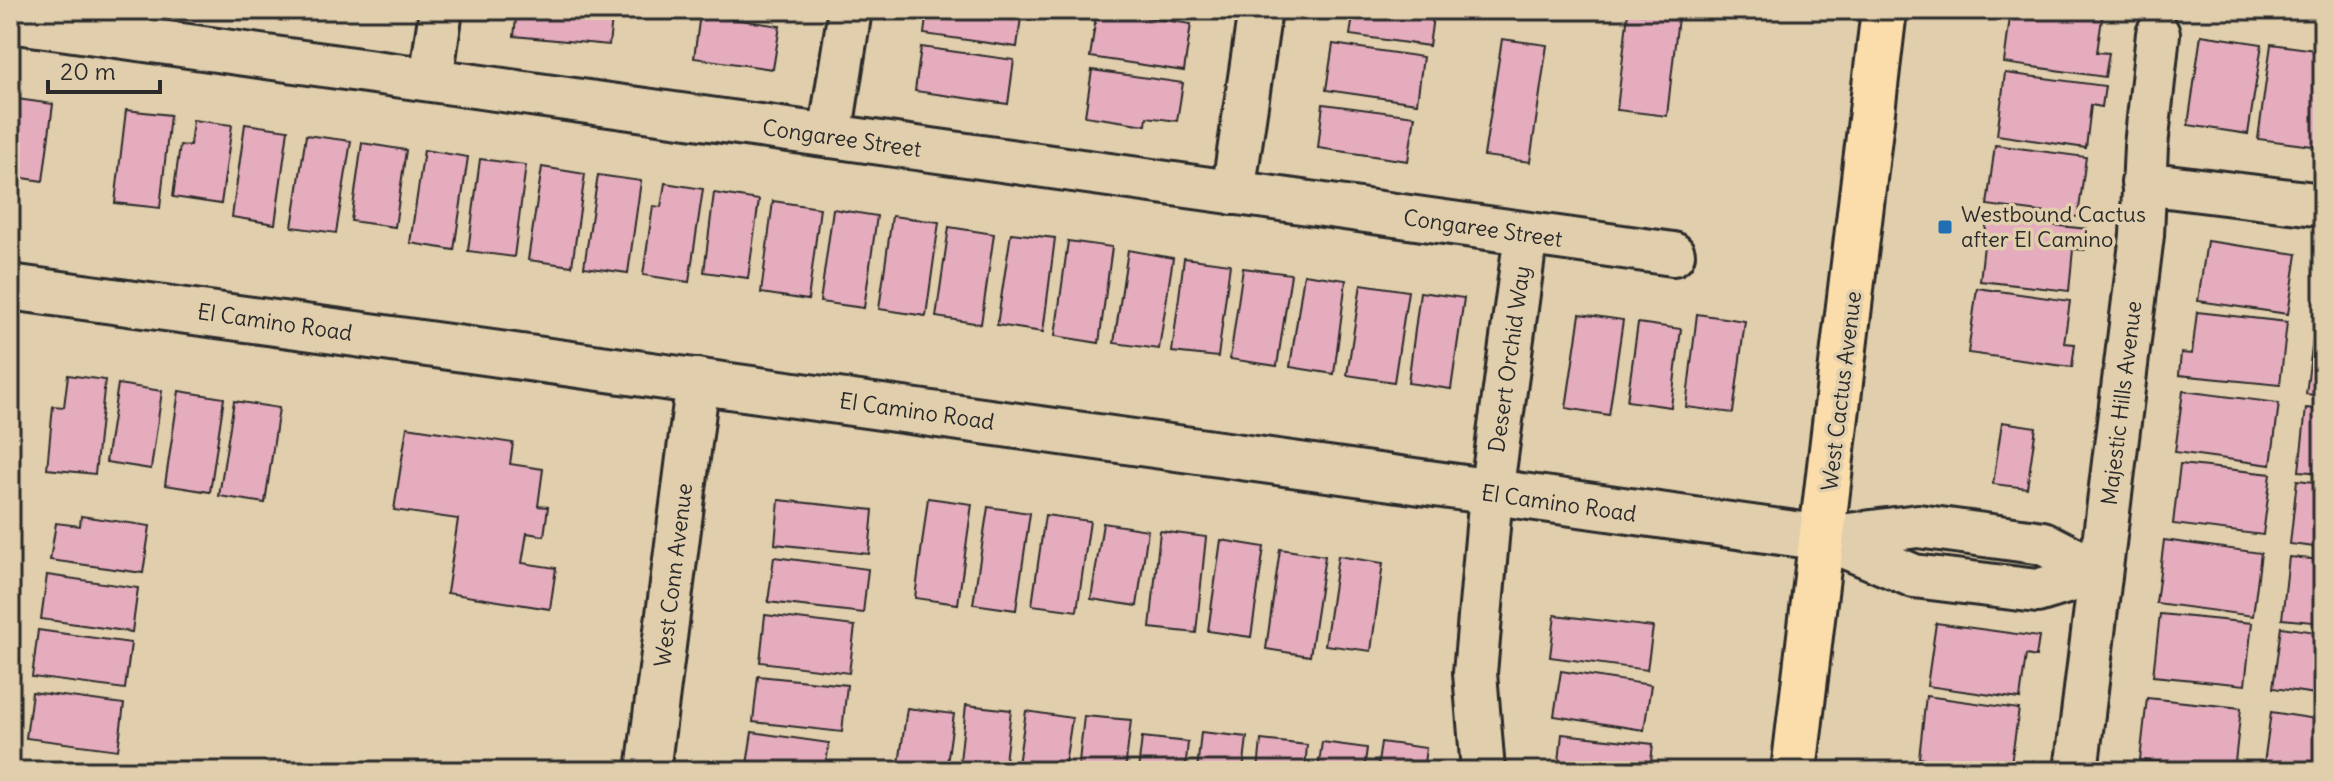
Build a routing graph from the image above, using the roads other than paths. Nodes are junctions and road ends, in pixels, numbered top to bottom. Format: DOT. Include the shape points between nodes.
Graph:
graph roads {
  1 [pos="441,10"];
  2 [pos="850,10"];
  3 [pos="1260,10"];
  4 [pos="1884,10"];
  5 [pos="26,19"];
  6 [pos="2158,34"];
  7 [pos="431,80"];
  8 [pos="830,136"];
  9 [pos="2143,183"];
  10 [pos="1233,193"];
  11 [pos="2323,205"];
  12 [pos="1526,234"];
  13 [pos="1673,254"];
  14 [pos="10,287"];
  15 [pos="698,380"];
  16 [pos="1491,494"];
  17 [pos="1824,538"];
  18 [pos="2099,572"];
  19 [pos="648,771"];
  20 [pos="1483,771"];
  21 [pos="1794,771"];
  22 [pos="2076,771"];
  1 -- 7 [label="street"];
  2 -- 8 [label="street"];
  3 -- 10 [label="street"];
  4 -- 17 [label="main road, West Cactus Avenue"];
  5 -- 7 [label="street, Congaree Street"];
  6 -- 9 [label="street, Majestic Hills Avenue"];
  7 -- 8 [label="street, Congaree Street"];
  8 -- 10 [label="street, Congaree Street"];
  9 -- 11 [label="street"];
  9 -- 18 [label="street, Majestic Hills Avenue" via="2142,235"];
  10 -- 12 [label="street, Congaree Street"];
  12 -- 13 [label="street, Congaree Street"];
  12 -- 16 [label="street, Desert Orchid Way"];
  14 -- 15 [label="street, El Camino Road"];
  15 -- 16 [label="street, El Camino Road"];
  15 -- 19 [label="street, West Conn Avenue"];
  16 -- 17 [label="street, El Camino Road"];
  16 -- 20 [label="street, Desert Orchid Way" via="1475,673"];
  17 -- 18 [label="street, El Camino Road" via="1918,526 2043,543"];
  17 -- 21 [label="main road, West Cactus Avenue"];
  18 -- 22 [label="street, Majestic Hills Avenue"];
}
